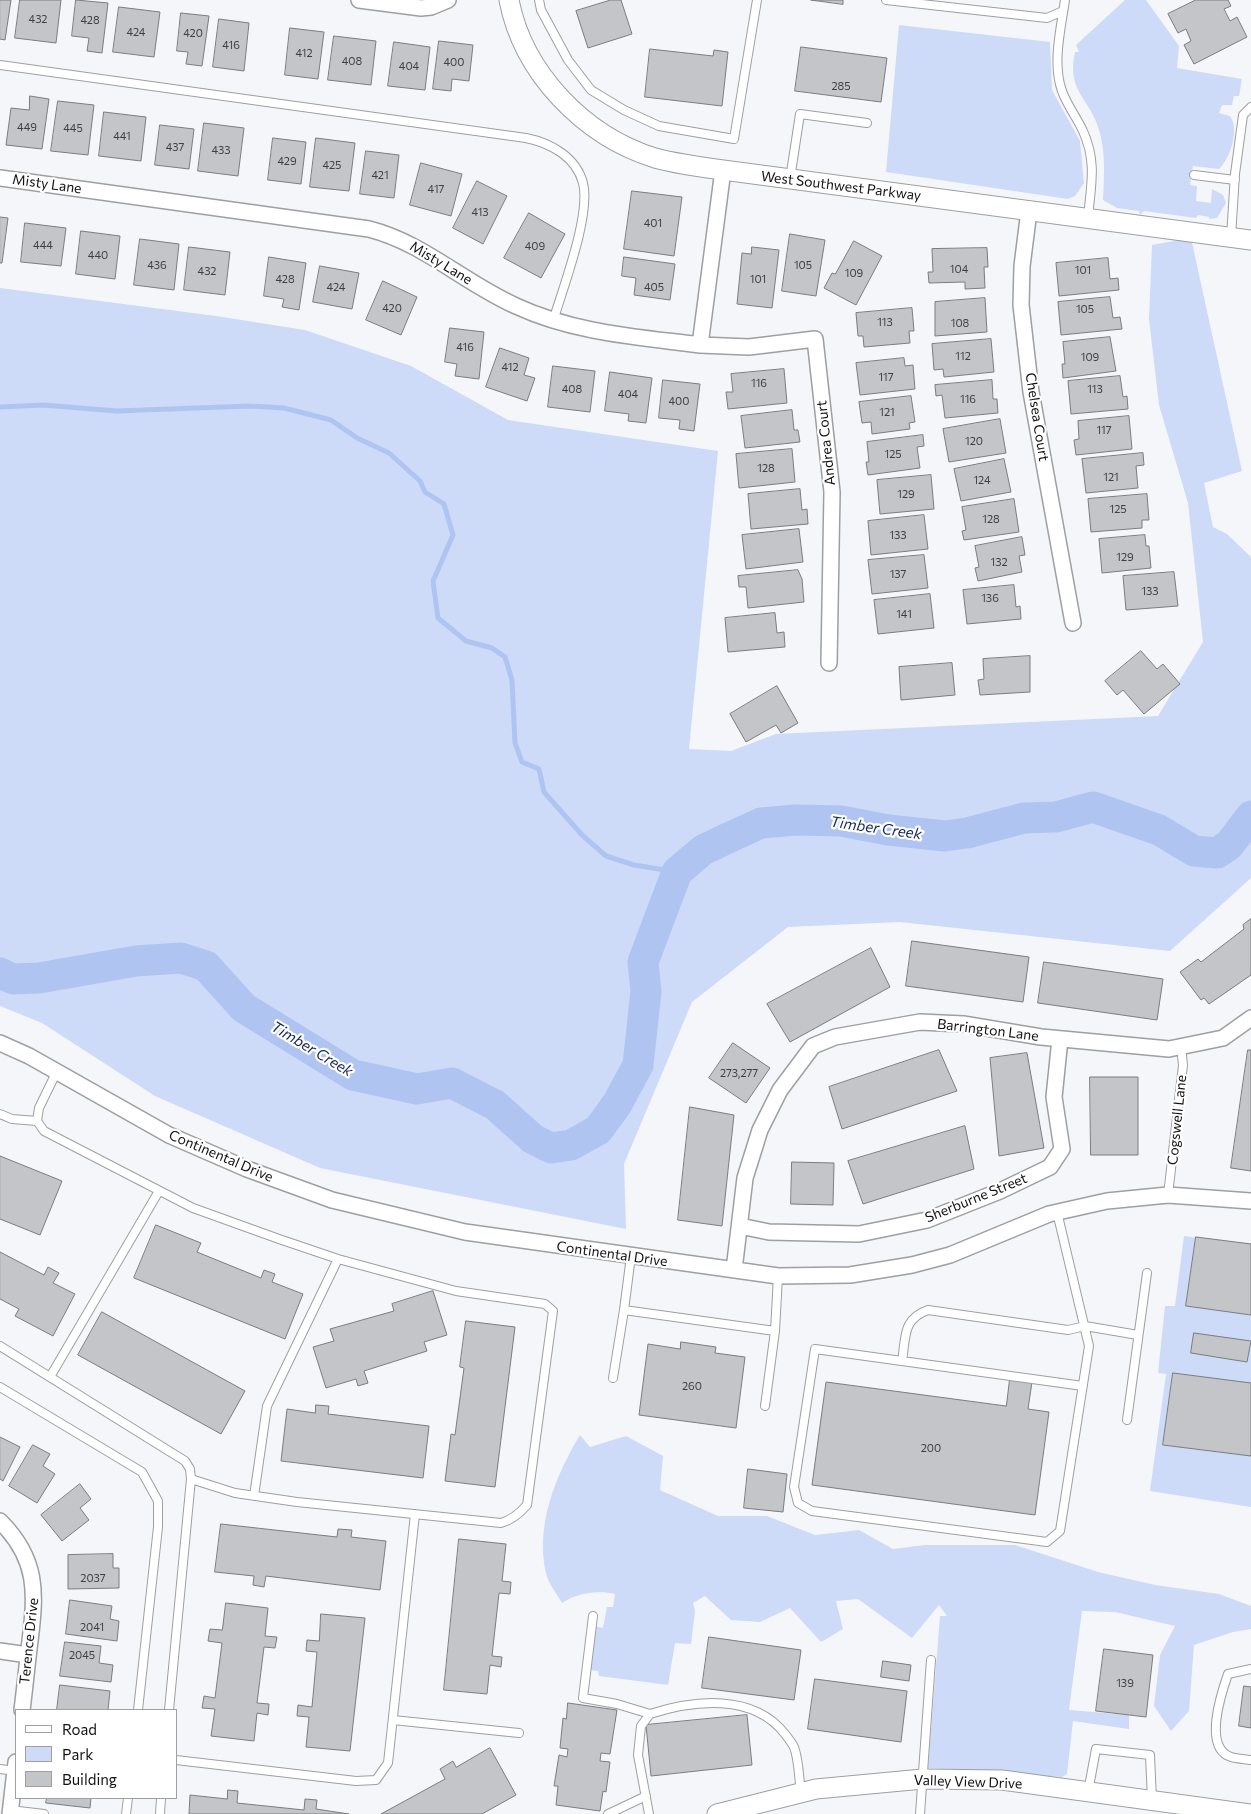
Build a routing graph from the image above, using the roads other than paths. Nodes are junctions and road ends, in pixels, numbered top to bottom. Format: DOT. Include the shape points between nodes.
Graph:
graph roads {
  1 [pos="359,0"];
  2 [pos="448,0"];
  3 [pos="509,0"];
  4 [pos="539,0"];
  5 [pos="757,0"];
  6 [pos="886,0"];
  7 [pos="1065,0"];
  8 [pos="1063,11"];
  9 [pos="0,65"];
  10 [pos="1251,107"];
  11 [pos="867,123"];
  12 [pos="723,170"];
  13 [pos="1194,175"];
  14 [pos="0,178"];
  15 [pos="790,179"];
  16 [pos="1235,180"];
  17 [pos="1029,210"];
  18 [pos="1088,218"];
  19 [pos="1232,238"];
  20 [pos="1251,240"];
  21 [pos="553,321"];
  22 [pos="700,345"];
  23 [pos="1073,623"];
  24 [pos="829,663"];
  25 [pos="1251,1018"];
  26 [pos="1060,1039"];
  27 [pos="0,1044"];
  28 [pos="1181,1046"];
  29 [pos="57,1071"];
  30 [pos="0,1114"];
  31 [pos="37,1121"];
  32 [pos="160,1190"];
  33 [pos="1168,1194"];
  34 [pos="1251,1201"];
  35 [pos="1057,1212"];
  36 [pos="740,1226"];
  37 [pos="631,1256"];
  38 [pos="338,1259"];
  39 [pos="734,1270"];
  40 [pos="1146,1273"];
  41 [pos="778,1276"];
  42 [pos="624,1310"];
  43 [pos="1085,1326"];
  44 [pos="775,1331"];
  45 [pos="1138,1335"];
  46 [pos="0,1346"];
  47 [pos="902,1361"];
  48 [pos="50,1377"];
  49 [pos="613,1378"];
  50 [pos="1083,1386"];
  51 [pos="0,1387"];
  52 [pos="765,1406"];
  53 [pos="1127,1420"];
  54 [pos="191,1479"];
  55 [pos="254,1496"];
  56 [pos="415,1514"];
  57 [pos="0,1521"];
  58 [pos="592,1616"];
  59 [pos="0,1651"];
  60 [pos="28,1655"];
  61 [pos="931,1660"];
  62 [pos="1251,1669"];
  63 [pos="22,1709"];
  64 [pos="138,1709"];
  65 [pos="169,1709"];
  66 [pos="650,1714"];
  67 [pos="393,1720"];
  68 [pos="519,1733"];
  69 [pos="178,1760"];
  70 [pos="1251,1760"];
  71 [pos="15,1767"];
  72 [pos="0,1769"];
  73 [pos="15,1774"];
  74 [pos="923,1779"];
  75 [pos="1088,1792"];
  76 [pos="801,1793"];
  77 [pos="646,1796"];
  78 [pos="128,1799"];
  79 [pos="161,1799"];
  80 [pos="1158,1803"];
  81 [pos="10,1812"];
  82 [pos="44,1814"];
  83 [pos="126,1814"];
  84 [pos="160,1814"];
  85 [pos="608,1814"];
  86 [pos="649,1814"];
  87 [pos="717,1814"];
  88 [pos="920,1814"];
  89 [pos="1251,1814"];
  1 -- 2 [label="street" via="421,8"];
  3 -- 12 [label="street, West Southwest Parkway" via="522,40 542,75 567,105 584,119 615,140 654,157"];
  4 -- 5 [label="lane" via="541,10 568,60 591,90 659,126 734,139"];
  6 -- 8 [label="lane" via="1047,18"];
  7 -- 8 [label="lane"];
  8 -- 18 [label="lane" via="1057,54 1062,90 1083,131 1094,165"];
  9 -- 21 [label="lane" via="526,138 551,145 578,172 584,193 577,240"];
  10 -- 16 [label="lane" via="1243,115"];
  11 -- 15 [label="lane" via="800,114"];
  12 -- 15 [label="street, West Southwest Parkway"];
  12 -- 22 [label="street"];
  13 -- 16 [label="lane"];
  14 -- 21 [label="street, Misty Lane" via="352,226 385,234 416,246 495,296"];
  15 -- 17 [label="street, West Southwest Parkway"];
  16 -- 19 [label="lane"];
  17 -- 18 [label="street, West Southwest Parkway"];
  17 -- 23 [label="street, Chelsea Court" via="1022,272 1022,315 1031,392"];
  18 -- 19 [label="street, West Southwest Parkway"];
  19 -- 20 [label="street, West Southwest Parkway"];
  21 -- 22 [label="street, Misty Lane" via="589,330"];
  22 -- 24 [label="street, Andrea Court" via="749,347 815,339 832,492"];
  25 -- 28 [label="street, Barrington Lane" via="1223,1038"];
  26 -- 28 [label="street, Barrington Lane" via="1169,1048"];
  26 -- 36 [label="street, Barrington Lane" via="963,1024 920,1022 835,1037 813,1046 780,1090 760,1130 745,1178"];
  26 -- 36 [label="street, Sherburne Street" via="1054,1097 1062,1149 1050,1167 927,1220 859,1234 769,1232"];
  27 -- 29 [label="street, Continental Drive"];
  28 -- 33 [label="lane, Cogswell Lane" via="1183,1065"];
  29 -- 31 [label="lane" via="39,1108"];
  29 -- 37 [label="street, Continental Drive" via="169,1135 247,1170 332,1200 465,1232"];
  30 -- 31 [label="lane" via="12,1119"];
  31 -- 32 [label="lane" via="44,1131"];
  32 -- 38 [label="lane" via="193,1208"];
  32 -- 48 [label="lane"];
  33 -- 34 [label="street, Continental Drive"];
  33 -- 35 [label="street, Continental Drive" via="1107,1201"];
  35 -- 41 [label="street, Continental Drive" via="912,1266 850,1275"];
  35 -- 43 [label="lane"];
  36 -- 39 [label="street, Barrington Lane"];
  37 -- 39 [label="street, Continental Drive"];
  37 -- 42 [label="lane"];
  38 -- 55 [label="lane" via="267,1406"];
  38 -- 56 [label="lane" via="456,1291 545,1304 554,1311 527,1505 518,1516 501,1523"];
  39 -- 41 [label="street, Continental Drive"];
  40 -- 45 [label="lane"];
  41 -- 44 [label="lane"];
  42 -- 44 [label="lane"];
  42 -- 49 [label="lane"];
  43 -- 45 [label="lane"];
  43 -- 47 [label="lane" via="1068,1330 928,1310 915,1314 908,1325"];
  43 -- 50 [label="lane" via="1089,1346"];
  44 -- 52 [label="lane"];
  45 -- 53 [label="lane"];
  46 -- 48 [label="lane"];
  47 -- 50 [label="lane"];
  47 -- 50 [label="lane" via="815,1349 794,1487 798,1502 812,1512 1047,1542 1060,1532"];
  48 -- 54 [label="lane" via="185,1460"];
  51 -- 64 [label="lane" via="142,1472 158,1500"];
  54 -- 55 [label="lane"];
  54 -- 65 [label="lane"];
  55 -- 56 [label="lane"];
  56 -- 67 [label="lane"];
  57 -- 60 [label="street, Terence Drive" via="22,1548 33,1579 34,1606"];
  58 -- 66 [label="lane" via="582,1698"];
  59 -- 60 [label="street"];
  60 -- 63 [label="street, Terence Drive"];
  61 -- 74 [label="lane"];
  62 -- 70 [label="lane" via="1228,1674 1214,1732 1220,1749 1230,1757"];
  66 -- 76 [label="lane" via="720,1702 774,1720 794,1746"];
  66 -- 77 [label="lane" via="641,1726 638,1755"];
  67 -- 68 [label="lane"];
  67 -- 69 [label="lane" via="388,1763 376,1780 356,1781"];
  71 -- 72 [label="lane"];
  73 -- 81 [label="street"];
  74 -- 75 [label="street, Valley View Drive" via="1002,1780"];
  74 -- 76 [label="street, Valley View Drive"];
  74 -- 88 [label="lane"];
  75 -- 80 [label="street, Valley View Drive"];
  75 -- 80 [label="lane" via="1096,1749 1150,1755"];
  76 -- 87 [label="street, Valley View Drive"];
  77 -- 85 [label="lane"];
  77 -- 86 [label="lane"];
  78 -- 83 [label="lane"];
  79 -- 84 [label="lane"];
  80 -- 89 [label="street, Valley View Drive"];
  81 -- 82 [label="lane"];
}
